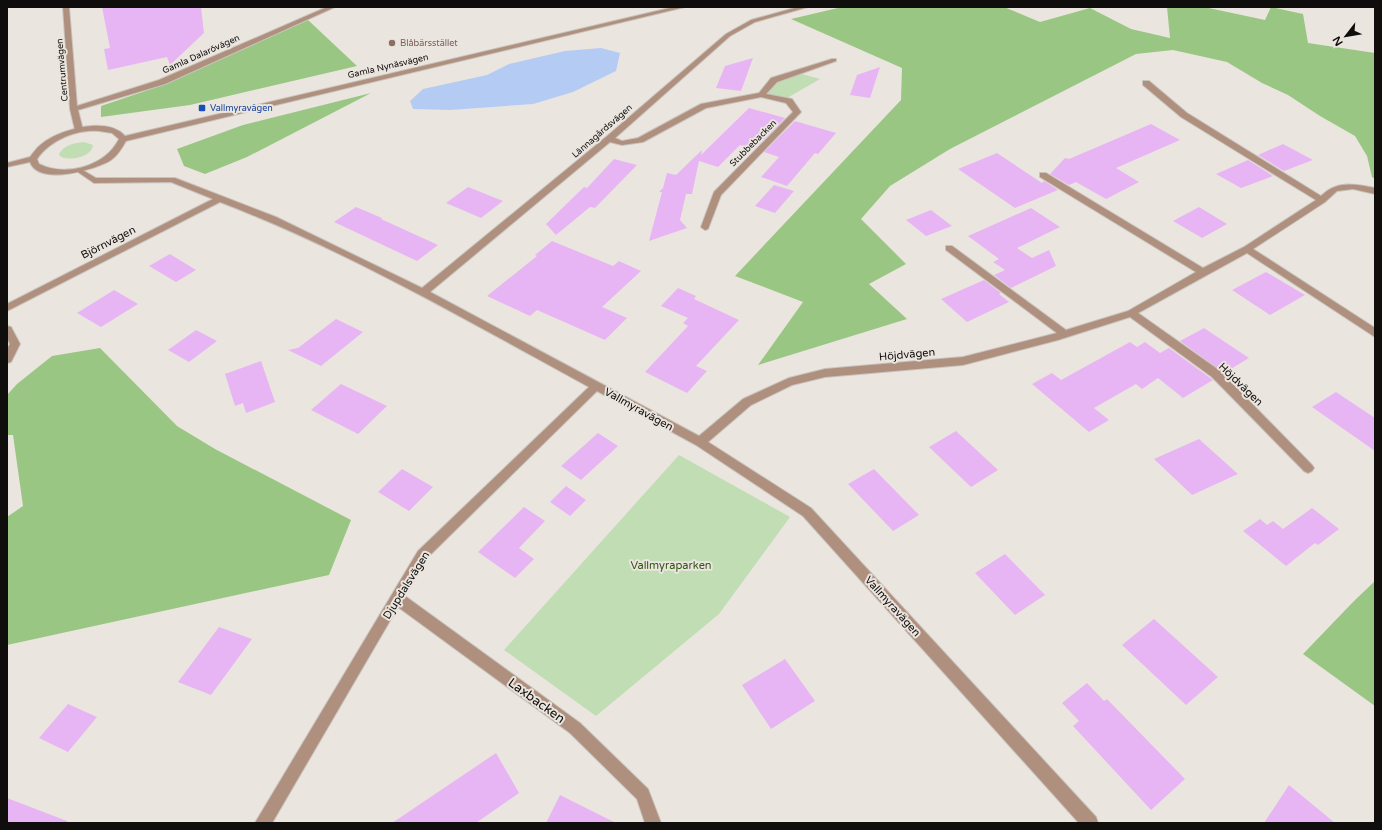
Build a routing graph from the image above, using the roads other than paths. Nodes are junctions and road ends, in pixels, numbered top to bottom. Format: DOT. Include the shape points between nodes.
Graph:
graph roads {
  1 [pos="66,7"];
  2 [pos="332,7"];
  3 [pos="682,7"];
  4 [pos="805,7"];
  5 [pos="834,60"];
  6 [pos="1146,82"];
  7 [pos="760,95"];
  8 [pos="74,109"];
  9 [pos="79,130"];
  10 [pos="609,139"];
  11 [pos="122,140"];
  12 [pos="33,159"];
  13 [pos="7,165"];
  14 [pos="79,170"];
  15 [pos="1043,175"];
  16 [pos="1375,191"];
  17 [pos="220,198"];
  18 [pos="1322,200"];
  19 [pos="705,227"];
  20 [pos="949,248"];
  21 [pos="1247,248"];
  22 [pos="1203,272"];
  23 [pos="423,292"];
  24 [pos="7,308"];
  25 [pos="1131,313"];
  26 [pos="7,329"];
  27 [pos="1375,333"];
  28 [pos="1065,334"];
  29 [pos="7,359"];
  30 [pos="596,386"];
  31 [pos="700,442"];
  32 [pos="1308,468"];
  33 [pos="397,598"];
  34 [pos="263,823"];
  35 [pos="653,823"];
  36 [pos="1090,823"];
  1 -- 8 [label="street, Centrumvägen"];
  2 -- 8 [label="street, Gamla Dalarövägen" via="162,82"];
  3 -- 11 [label="street, Gamla Nynäsvägen"];
  4 -- 10 [label="street, Lännagårdsvägen" via="753,21 728,35"];
  5 -- 7 [label="street" via="774,80"];
  6 -- 18 [label="street" via="1184,115"];
  7 -- 10 [label="street, Stubbebacken" via="704,106 640,140 622,143"];
  7 -- 19 [label="street, Stubbebacken" via="789,101 797,112 717,194"];
  8 -- 9 [label="street, Centrumvägen"];
  9 -- 11 [label="street" via="109,129 118,133"];
  9 -- 12 [label="street" via="48,142"];
  10 -- 23 [label="street, Lännagårdsvägen"];
  11 -- 14 [label="street" via="116,153 106,160"];
  12 -- 13 [label="street"];
  12 -- 14 [label="street" via="41,170"];
  14 -- 17 [label="street, Vallmyravägen" via="94,181 172,180"];
  15 -- 22 [label="street"];
  16 -- 18 [label="street, Höjdvägen" via="1348,185 1329,191"];
  17 -- 23 [label="street, Vallmyravägen" via="273,219"];
  17 -- 24 [label="street, Björnvägen"];
  18 -- 21 [label="street, Höjdvägen"];
  20 -- 28 [label="street"];
  21 -- 22 [label="street, Höjdvägen"];
  21 -- 27 [label="street"];
  22 -- 25 [label="street, Höjdvägen"];
  23 -- 30 [label="street, Vallmyravägen"];
  25 -- 28 [label="street, Höjdvägen"];
  25 -- 32 [label="street, Höjdvägen" via="1216,374"];
  26 -- 29 [label="street" via="15,344"];
  28 -- 31 [label="street, Höjdvägen" via="964,361 826,373 790,382 747,402"];
  30 -- 31 [label="street, Vallmyravägen"];
  30 -- 33 [label="street, Djupdalsvägen" via="422,555"];
  31 -- 36 [label="street, Vallmyravägen" via="807,512"];
  33 -- 34 [label="street, Djupdalsvägen"];
  33 -- 35 [label="street, Laxbacken" via="575,728 643,794"];
}
